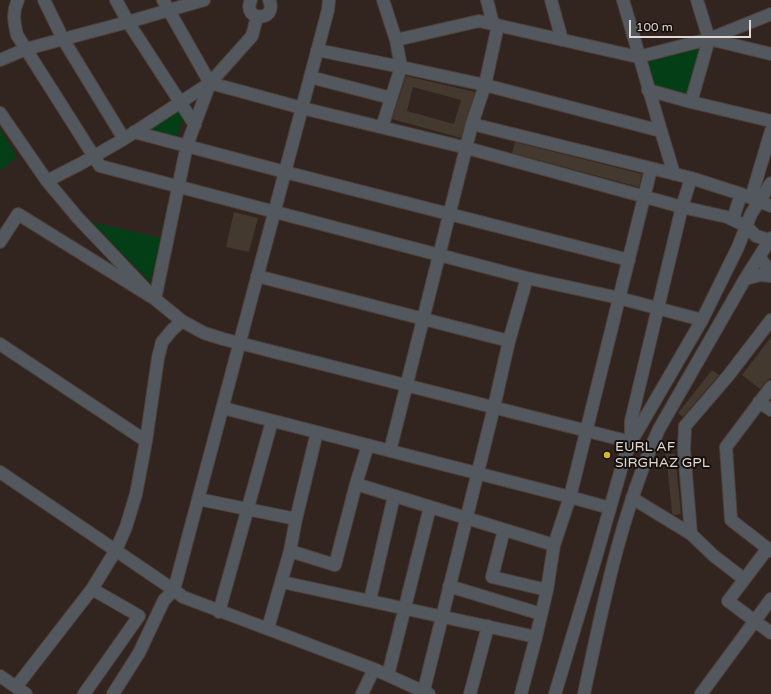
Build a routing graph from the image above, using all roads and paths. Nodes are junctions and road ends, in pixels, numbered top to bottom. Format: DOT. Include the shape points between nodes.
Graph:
graph roads {
  1 [pos="18,0"];
  2 [pos="44,0"];
  3 [pos="116,0"];
  4 [pos="204,0"];
  5 [pos="269,0"];
  6 [pos="329,0"];
  7 [pos="383,0"];
  8 [pos="487,0"];
  9 [pos="551,0"];
  10 [pos="623,0"];
  11 [pos="697,0"];
  12 [pos="249,1"];
  13 [pos="166,5"];
  14 [pos="771,14"];
  15 [pos="257,17"];
  16 [pos="128,22"];
  17 [pos="495,24"];
  18 [pos="63,39"];
  19 [pos="709,39"];
  20 [pos="396,40"];
  21 [pos="562,40"];
  22 [pos="26,49"];
  23 [pos="317,50"];
  24 [pos="771,54"];
  25 [pos="638,57"];
  26 [pos="0,60"];
  27 [pos="401,67"];
  28 [pos="310,77"];
  29 [pos="210,83"];
  30 [pos="485,86"];
  31 [pos="648,90"];
  32 [pos="391,98"];
  33 [pos="179,102"];
  34 [pos="692,102"];
  35 [pos="302,108"];
  36 [pos="0,113"];
  37 [pos="771,121"];
  38 [pos="472,124"];
  39 [pos="195,125"];
  40 [pos="382,127"];
  41 [pos="771,131"];
  42 [pos="661,132"];
  43 [pos="129,135"];
  44 [pos="187,146"];
  45 [pos="467,148"];
  46 [pos="93,156"];
  47 [pos="651,169"];
  48 [pos="285,172"];
  49 [pos="674,174"];
  50 [pos="691,178"];
  51 [pos="48,181"];
  52 [pos="771,183"];
  53 [pos="178,187"];
  54 [pos="644,196"];
  55 [pos="756,200"];
  56 [pos="682,206"];
  57 [pos="274,212"];
  58 [pos="450,214"];
  59 [pos="733,219"];
  60 [pos="746,226"];
  61 [pos="770,239"];
  62 [pos="0,242"];
  63 [pos="440,255"];
  64 [pos="759,257"];
  65 [pos="629,260"];
  66 [pos="771,272"];
  67 [pos="257,276"];
  68 [pos="771,276"];
  69 [pos="527,278"];
  70 [pos="745,279"];
  71 [pos="619,298"];
  72 [pos="155,299"];
  73 [pos="657,309"];
  74 [pos="423,319"];
  75 [pos="702,320"];
  76 [pos="771,320"];
  77 [pos="182,321"];
  78 [pos="509,341"];
  79 [pos="240,342"];
  80 [pos="0,344"];
  81 [pos="407,384"];
  82 [pos="771,387"];
  83 [pos="759,402"];
  84 [pos="494,407"];
  85 [pos="223,408"];
  86 [pos="771,410"];
  87 [pos="272,421"];
  88 [pos="586,430"];
  89 [pos="317,432"];
  90 [pos="146,441"];
  91 [pos="631,442"];
  92 [pos="368,445"];
  93 [pos="390,451"];
  94 [pos="0,472"];
  95 [pos="478,473"];
  96 [pos="356,484"];
  97 [pos="394,496"];
  98 [pos="570,496"];
  99 [pos="632,498"];
  100 [pos="198,500"];
  101 [pos="430,507"];
  102 [pos="610,508"];
  103 [pos="247,509"];
  104 [pos="296,519"];
  105 [pos="467,519"];
  106 [pos="504,530"];
  107 [pos="691,534"];
  108 [pos="554,545"];
  109 [pos="769,549"];
  110 [pos="116,550"];
  111 [pos="290,551"];
  112 [pos="744,579"];
  113 [pos="282,582"];
  114 [pos="449,586"];
  115 [pos="92,589"];
  116 [pos="174,590"];
  117 [pos="547,590"];
  118 [pos="771,599"];
  119 [pos="370,600"];
  120 [pos="404,608"];
  121 [pos="219,612"];
  122 [pos="541,614"];
  123 [pos="442,616"];
  124 [pos="755,621"];
  125 [pos="488,626"];
  126 [pos="268,628"];
  127 [pos="771,633"];
  128 [pos="536,637"];
  129 [pos="374,669"];
  130 [pos="388,675"];
  131 [pos="0,676"];
  132 [pos="21,690"];
  133 [pos="425,693"];
  134 [pos="84,694"];
  135 [pos="113,694"];
  136 [pos="362,694"];
  137 [pos="470,694"];
  138 [pos="521,694"];
  139 [pos="555,694"];
  140 [pos="584,694"];
  141 [pos="700,694"];
  1 -- 22 [label="street" via="13,20 16,35"];
  2 -- 18 [label="street"];
  3 -- 16 [label="street"];
  4 -- 13 [label="street"];
  5 -- 15 [label="street" via="270,11 264,16"];
  6 -- 23 [label="street"];
  7 -- 20 [label="street"];
  8 -- 17 [label="street"];
  9 -- 21 [label="street"];
  10 -- 25 [label="street"];
  11 -- 19 [label="street"];
  12 -- 15 [label="street" via="249,10"];
  13 -- 16 [label="street"];
  13 -- 29 [label="street"];
  14 -- 19 [label="street"];
  15 -- 29 [label="street" via="252,36"];
  16 -- 18 [label="street"];
  16 -- 33 [label="street"];
  17 -- 20 [label="street" via="479,21"];
  17 -- 21 [label="street"];
  17 -- 30 [label="street"];
  18 -- 22 [label="street"];
  18 -- 43 [label="street"];
  19 -- 24 [label="street"];
  19 -- 25 [label="street"];
  19 -- 34 [label="street"];
  20 -- 27 [label="street"];
  21 -- 25 [label="street"];
  22 -- 26 [label="street"];
  22 -- 46 [label="street"];
  23 -- 27 [label="street"];
  23 -- 28 [label="street"];
  25 -- 31 [label="street"];
  27 -- 30 [label="street"];
  27 -- 32 [label="street"];
  28 -- 32 [label="street"];
  28 -- 35 [label="street"];
  29 -- 33 [label="street"];
  29 -- 35 [label="street"];
  29 -- 39 [label="street"];
  30 -- 38 [label="street"];
  30 -- 42 [label="street"];
  31 -- 34 [label="street"];
  31 -- 42 [label="street"];
  32 -- 40 [label="street"];
  33 -- 39 [label="street"];
  33 -- 43 [label="street"];
  34 -- 37 [label="street"];
  35 -- 40 [label="street"];
  35 -- 48 [label="street"];
  36 -- 51 [label="street"];
  38 -- 45 [label="street"];
  38 -- 47 [label="street"];
  39 -- 44 [label="street"];
  40 -- 45 [label="street"];
  41 -- 55 [label="street"];
  42 -- 49 [label="street"];
  43 -- 44 [label="street"];
  43 -- 46 [label="street"];
  44 -- 48 [label="street"];
  44 -- 53 [label="street"];
  45 -- 54 [label="street"];
  45 -- 58 [label="street"];
  46 -- 51 [label="street"];
  46 -- 53 [label="street" via="100,166"];
  47 -- 49 [label="street"];
  47 -- 54 [label="street"];
  48 -- 57 [label="street"];
  48 -- 58 [label="street"];
  49 -- 50 [label="street"];
  50 -- 55 [label="street"];
  50 -- 56 [label="street"];
  51 -- 72 [label="street" via="78,218"];
  52 -- 55 [label="street"];
  53 -- 57 [label="street"];
  53 -- 72 [label="street"];
  54 -- 56 [label="street"];
  54 -- 65 [label="street"];
  55 -- 59 [label="street"];
  55 -- 60 [label="street"];
  56 -- 59 [label="street"];
  56 -- 73 [label="street"];
  57 -- 63 [label="street"];
  57 -- 67 [label="street"];
  58 -- 63 [label="street"];
  58 -- 65 [label="street"];
  59 -- 60 [label="street"];
  60 -- 61 [label="street" via="756,236"];
  60 -- 75 [label="street" via="738,248"];
  61 -- 64 [label="street"];
  62 -- 72 [label="street" via="18,214"];
  63 -- 69 [label="street"];
  63 -- 74 [label="street"];
  64 -- 66 [label="street"];
  64 -- 70 [label="street"];
  65 -- 71 [label="street"];
  67 -- 74 [label="street"];
  67 -- 79 [label="street"];
  68 -- 70 [label="street" via="760,275"];
  69 -- 71 [label="street"];
  69 -- 78 [label="street"];
  70 -- 99 [label="street" via="659,429"];
  71 -- 73 [label="street"];
  71 -- 88 [label="street"];
  72 -- 77 [label="street"];
  73 -- 75 [label="street"];
  73 -- 91 [label="street" via="631,421"];
  74 -- 78 [label="street"];
  74 -- 81 [label="street"];
  75 -- 91 [label="street"];
  76 -- 107 [label="street" via="686,426 684,450"];
  77 -- 79 [label="street" via="204,333"];
  77 -- 90 [label="street" via="162,342"];
  78 -- 84 [label="street"];
  79 -- 81 [label="street"];
  79 -- 85 [label="street"];
  80 -- 90 [label="street"];
  81 -- 84 [label="street"];
  81 -- 93 [label="street"];
  82 -- 83 [label="street"];
  83 -- 86 [label="street"];
  83 -- 109 [label="street" via="726,447 731,520"];
  84 -- 88 [label="street"];
  84 -- 95 [label="street"];
  85 -- 87 [label="street"];
  85 -- 100 [label="street"];
  87 -- 89 [label="street"];
  87 -- 103 [label="street"];
  88 -- 91 [label="street"];
  88 -- 98 [label="street"];
  89 -- 92 [label="street"];
  89 -- 104 [label="street"];
  90 -- 110 [label="street" via="136,494"];
  91 -- 102 [label="street"];
  92 -- 93 [label="street"];
  92 -- 96 [label="street"];
  93 -- 95 [label="street"];
  94 -- 110 [label="street"];
  95 -- 98 [label="street"];
  95 -- 105 [label="street"];
  96 -- 97 [label="street"];
  96 -- 111 [label="street" via="335,565"];
  97 -- 101 [label="street"];
  97 -- 119 [label="street"];
  98 -- 102 [label="street"];
  98 -- 108 [label="street"];
  99 -- 107 [label="street"];
  99 -- 140 [label="street" via="611,570"];
  100 -- 103 [label="street"];
  100 -- 116 [label="street"];
  101 -- 105 [label="street"];
  101 -- 120 [label="street"];
  102 -- 139 [label="street"];
  103 -- 104 [label="street"];
  103 -- 121 [label="street"];
  104 -- 111 [label="street"];
  105 -- 106 [label="street"];
  105 -- 114 [label="street"];
  106 -- 108 [label="street"];
  106 -- 117 [label="street" via="492,577"];
  107 -- 112 [label="street"];
  108 -- 117 [label="street"];
  109 -- 112 [label="street"];
  110 -- 115 [label="street"];
  110 -- 116 [label="street"];
  111 -- 113 [label="street"];
  112 -- 124 [label="street" via="728,601"];
  113 -- 119 [label="street"];
  113 -- 126 [label="street"];
  114 -- 122 [label="street"];
  114 -- 123 [label="street"];
  115 -- 132 [label="street"];
  115 -- 134 [label="street" via="139,616"];
  116 -- 121 [label="street" via="183,598"];
  116 -- 135 [label="street" via="164,600 139,653"];
  117 -- 122 [label="street"];
  118 -- 124 [label="street"];
  119 -- 120 [label="street"];
  120 -- 123 [label="street"];
  120 -- 130 [label="street"];
  121 -- 126 [label="street"];
  122 -- 128 [label="street"];
  123 -- 125 [label="street"];
  123 -- 133 [label="street"];
  124 -- 127 [label="street"];
  124 -- 141 [label="street"];
  125 -- 128 [label="street"];
  125 -- 137 [label="street"];
  126 -- 129 [label="street"];
  128 -- 138 [label="street"];
  129 -- 130 [label="street"];
  129 -- 136 [label="street"];
  130 -- 133 [label="street"];
  131 -- 132 [label="street"];
}
